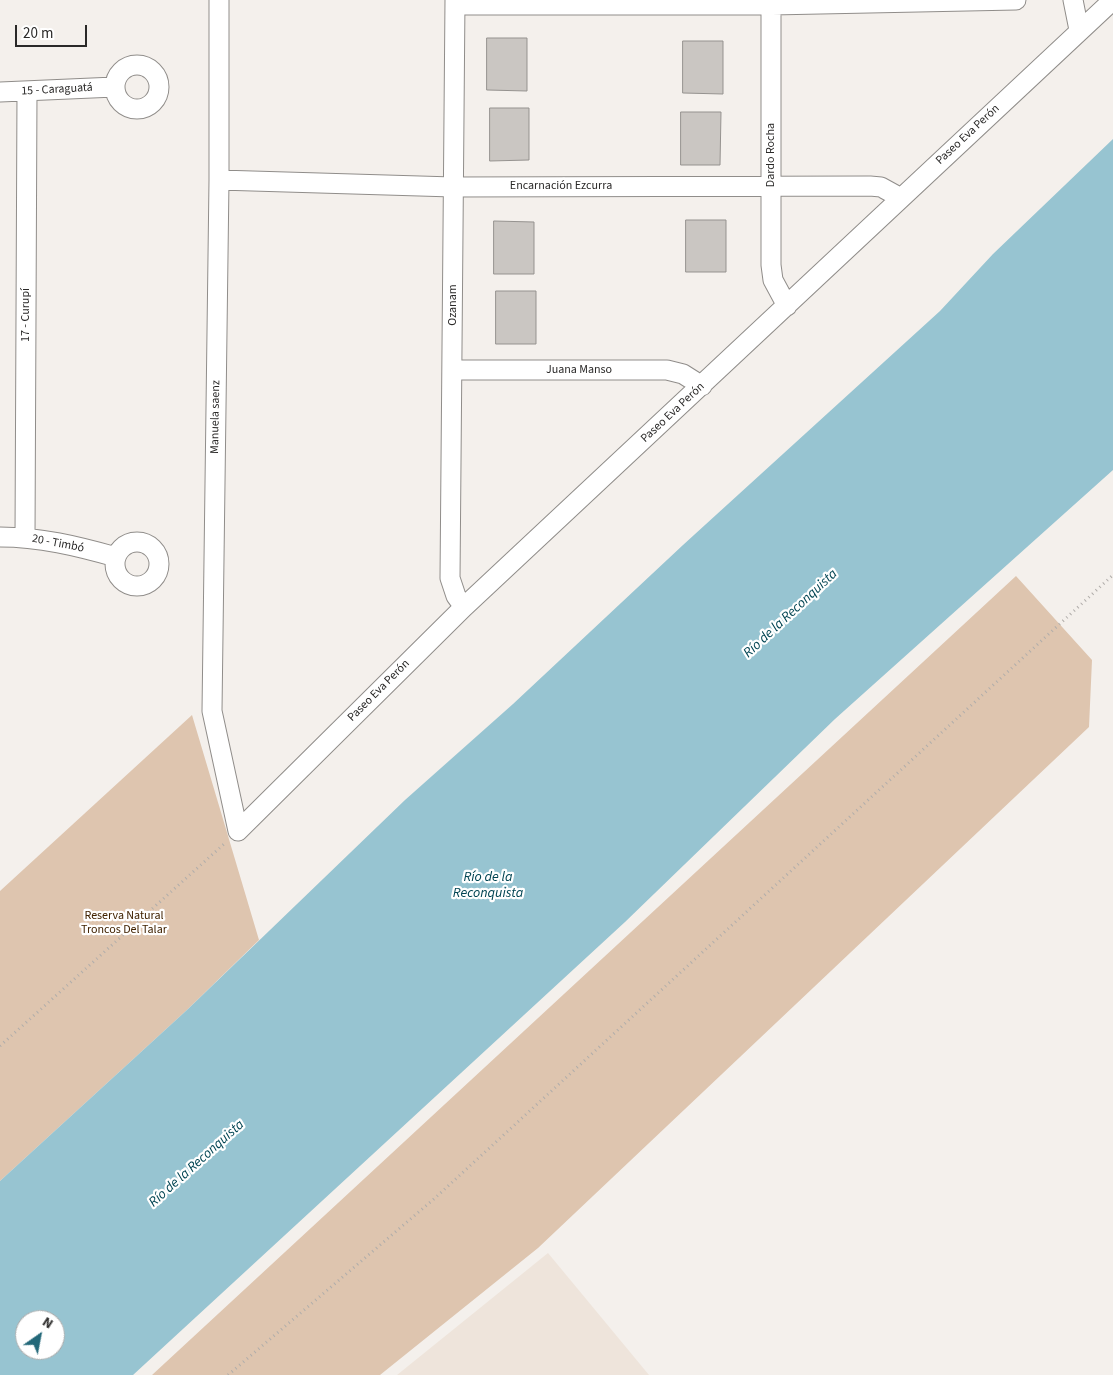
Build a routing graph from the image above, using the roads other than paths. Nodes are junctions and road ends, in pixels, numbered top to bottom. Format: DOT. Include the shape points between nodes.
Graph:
graph roads {
  1 [pos="219,0"];
  2 [pos="1016,0"];
  3 [pos="1073,0"];
  4 [pos="1113,0"];
  5 [pos="455,2"];
  6 [pos="772,2"];
  7 [pos="1079,30"];
  8 [pos="115,87"];
  9 [pos="0,92"];
  10 [pos="27,92"];
  11 [pos="219,180"];
  12 [pos="771,186"];
  13 [pos="453,187"];
  14 [pos="900,198"];
  15 [pos="786,306"];
  16 [pos="452,370"];
  17 [pos="702,386"];
  18 [pos="0,537"];
  19 [pos="25,537"];
  20 [pos="116,557"];
  21 [pos="464,607"];
  22 [pos="238,831"];
  1 -- 11 [label="street, Manuela saenz"];
  2 -- 6 [label="street"];
  3 -- 7 [label="street"];
  4 -- 7 [label="street, Paseo Eva Perón"];
  5 -- 6 [label="street"];
  5 -- 13 [label="street, Ozanam"];
  6 -- 12 [label="street, Dardo Rocha"];
  7 -- 14 [label="street, Paseo Eva Perón"];
  8 -- 10 [label="street, 15 - Caraguatá"];
  9 -- 10 [label="street, 15 - Caraguatá"];
  10 -- 19 [label="street, 17 - Curupí"];
  11 -- 13 [label="street, Encarnación Ezcurra"];
  11 -- 22 [label="street, Manuela saenz" via="212,711"];
  12 -- 13 [label="street, Encarnación Ezcurra"];
  12 -- 14 [label="street, Encarnación Ezcurra" via="881,187"];
  12 -- 15 [label="street, Dardo Rocha" via="771,265 773,280"];
  13 -- 16 [label="street, Ozanam"];
  14 -- 15 [label="street, Paseo Eva Perón"];
  15 -- 17 [label="street, Paseo Eva Perón"];
  16 -- 17 [label="street, Juana Manso" via="667,370 682,374"];
  16 -- 21 [label="street, Ozanam" via="450,578"];
  17 -- 21 [label="street, Paseo Eva Perón"];
  18 -- 19 [label="street, 20 - Timbó"];
  19 -- 20 [label="street, 20 - Timbó"];
  21 -- 22 [label="street, Paseo Eva Perón"];
}
